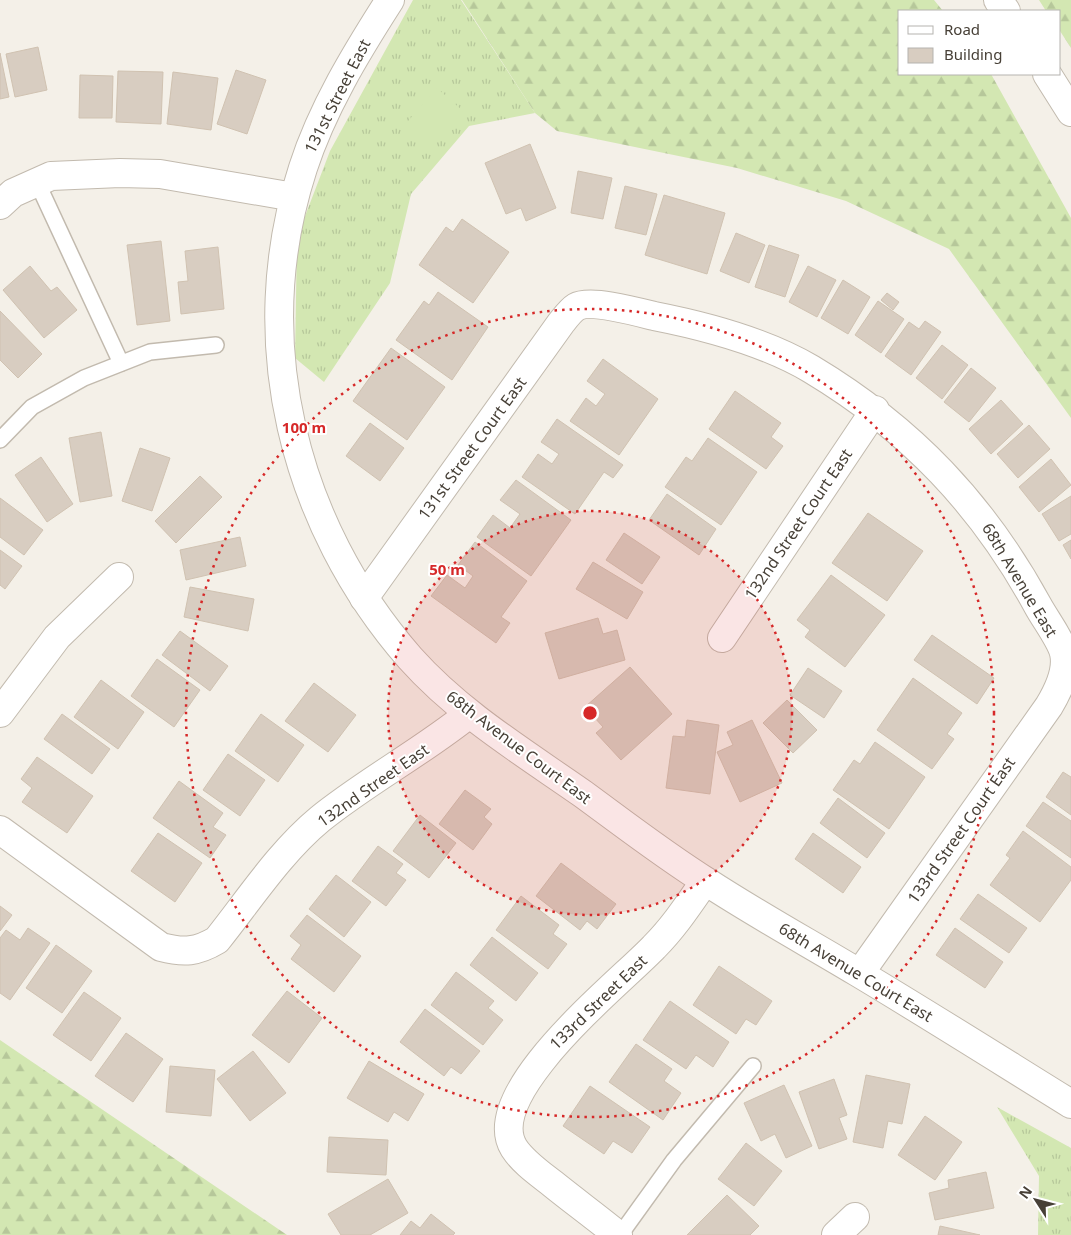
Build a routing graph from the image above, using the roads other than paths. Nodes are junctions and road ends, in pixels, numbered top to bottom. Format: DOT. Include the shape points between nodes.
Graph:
graph roads {
  1 [pos="390,0"];
  2 [pos="1048,75"];
  3 [pos="1071,112"];
  4 [pos="37,182"];
  5 [pos="294,197"];
  6 [pos="0,205"];
  7 [pos="584,304"];
  8 [pos="216,345"];
  9 [pos="120,363"];
  10 [pos="875,410"];
  11 [pos="0,440"];
  12 [pos="119,577"];
  13 [pos="364,598"];
  14 [pos="722,638"];
  15 [pos="1062,686"];
  16 [pos="0,713"];
  17 [pos="469,714"];
  18 [pos="0,830"];
  19 [pos="705,881"];
  20 [pos="860,973"];
  21 [pos="753,1066"];
  22 [pos="1071,1104"];
  23 [pos="619,1235"];
  1 -- 5 [label="street, 131st Street East" via="366,37 318,128"];
  2 -- 3 [label="street"];
  4 -- 5 [label="street" via="51,176 160,174"];
  4 -- 6 [label="street"];
  4 -- 9 [label="lane"];
  5 -- 13 [label="street, 68th Avenue Court East" via="280,268 278,315 280,351 294,441 306,484 321,520"];
  7 -- 10 [label="street, 68th Avenue East" via="683,322 767,349 810,368"];
  7 -- 13 [label="street, 131st Street Court East" via="576,307 560,323"];
  8 -- 9 [label="lane" via="150,352"];
  9 -- 11 [label="lane" via="84,378 32,407"];
  10 -- 14 [label="street, 132nd Street Court East"];
  10 -- 15 [label="street, 68th Avenue East" via="967,498 996,535 1064,653"];
  12 -- 16 [label="street" via="58,637"];
  13 -- 17 [label="street, 68th Avenue Court East" via="412,660"];
  15 -- 20 [label="street, 133rd Street Court East"];
  17 -- 18 [label="street, 132nd Street East" via="320,820 292,846 217,940 202,949 180,952 161,947"];
  17 -- 19 [label="street, 68th Avenue Court East"];
  19 -- 20 [label="street, 68th Avenue Court East"];
  19 -- 23 [label="street, 133rd Street East" via="678,921 654,948 546,1053 525,1082 509,1122 508,1132 514,1148 531,1167"];
  20 -- 22 [label="street, 68th Avenue Court East"];
  21 -- 23 [label="lane" via="674,1160"];
}
